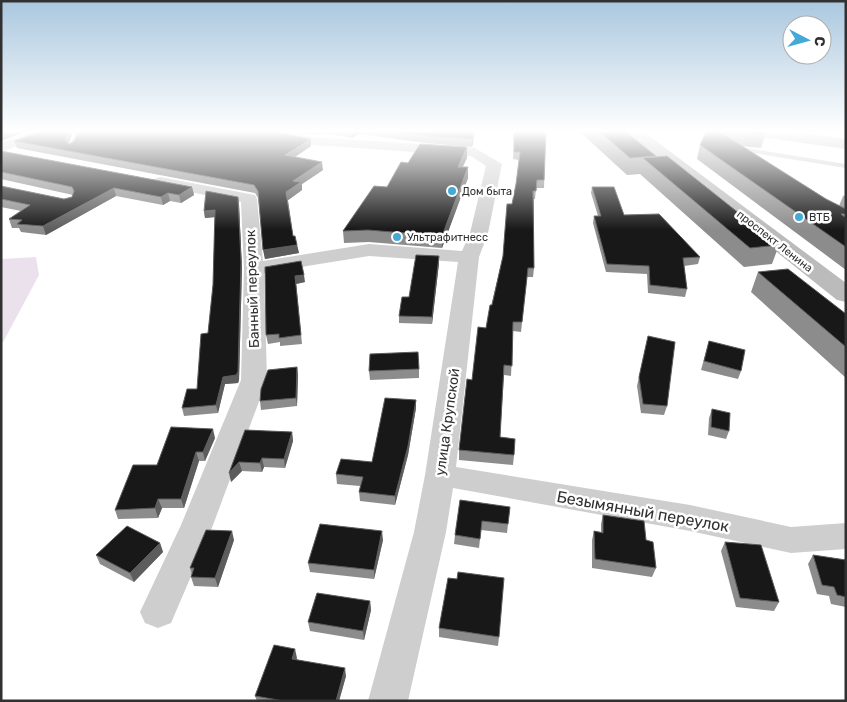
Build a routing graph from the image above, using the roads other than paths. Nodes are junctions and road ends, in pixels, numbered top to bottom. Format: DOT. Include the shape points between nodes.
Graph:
graph roads {
  1 [pos="494,165"];
  2 [pos="677,165"];
  3 [pos="144,179"];
  4 [pos="469,257"];
  5 [pos="254,268"];
  6 [pos="844,293"];
  7 [pos="440,474"];
  8 [pos="846,536"];
  9 [pos="158,612"];
  10 [pos="388,701"];
  1 -- 4 [label="street, улица Крупской" via="479,234"];
  2 -- 6 [label="main road, проспект Ленина"];
  3 -- 5 [label="street, Банный переулок" via="249,199"];
  4 -- 5 [label="street" via="369,250"];
  4 -- 7 [label="street, улица Крупской"];
  5 -- 9 [label="street, Банный переулок" via="254,380"];
  7 -- 8 [label="street, Безымянный переулок" via="690,518 791,540"];
  7 -- 10 [label="street, улица Крупской" via="430,532"];
}
